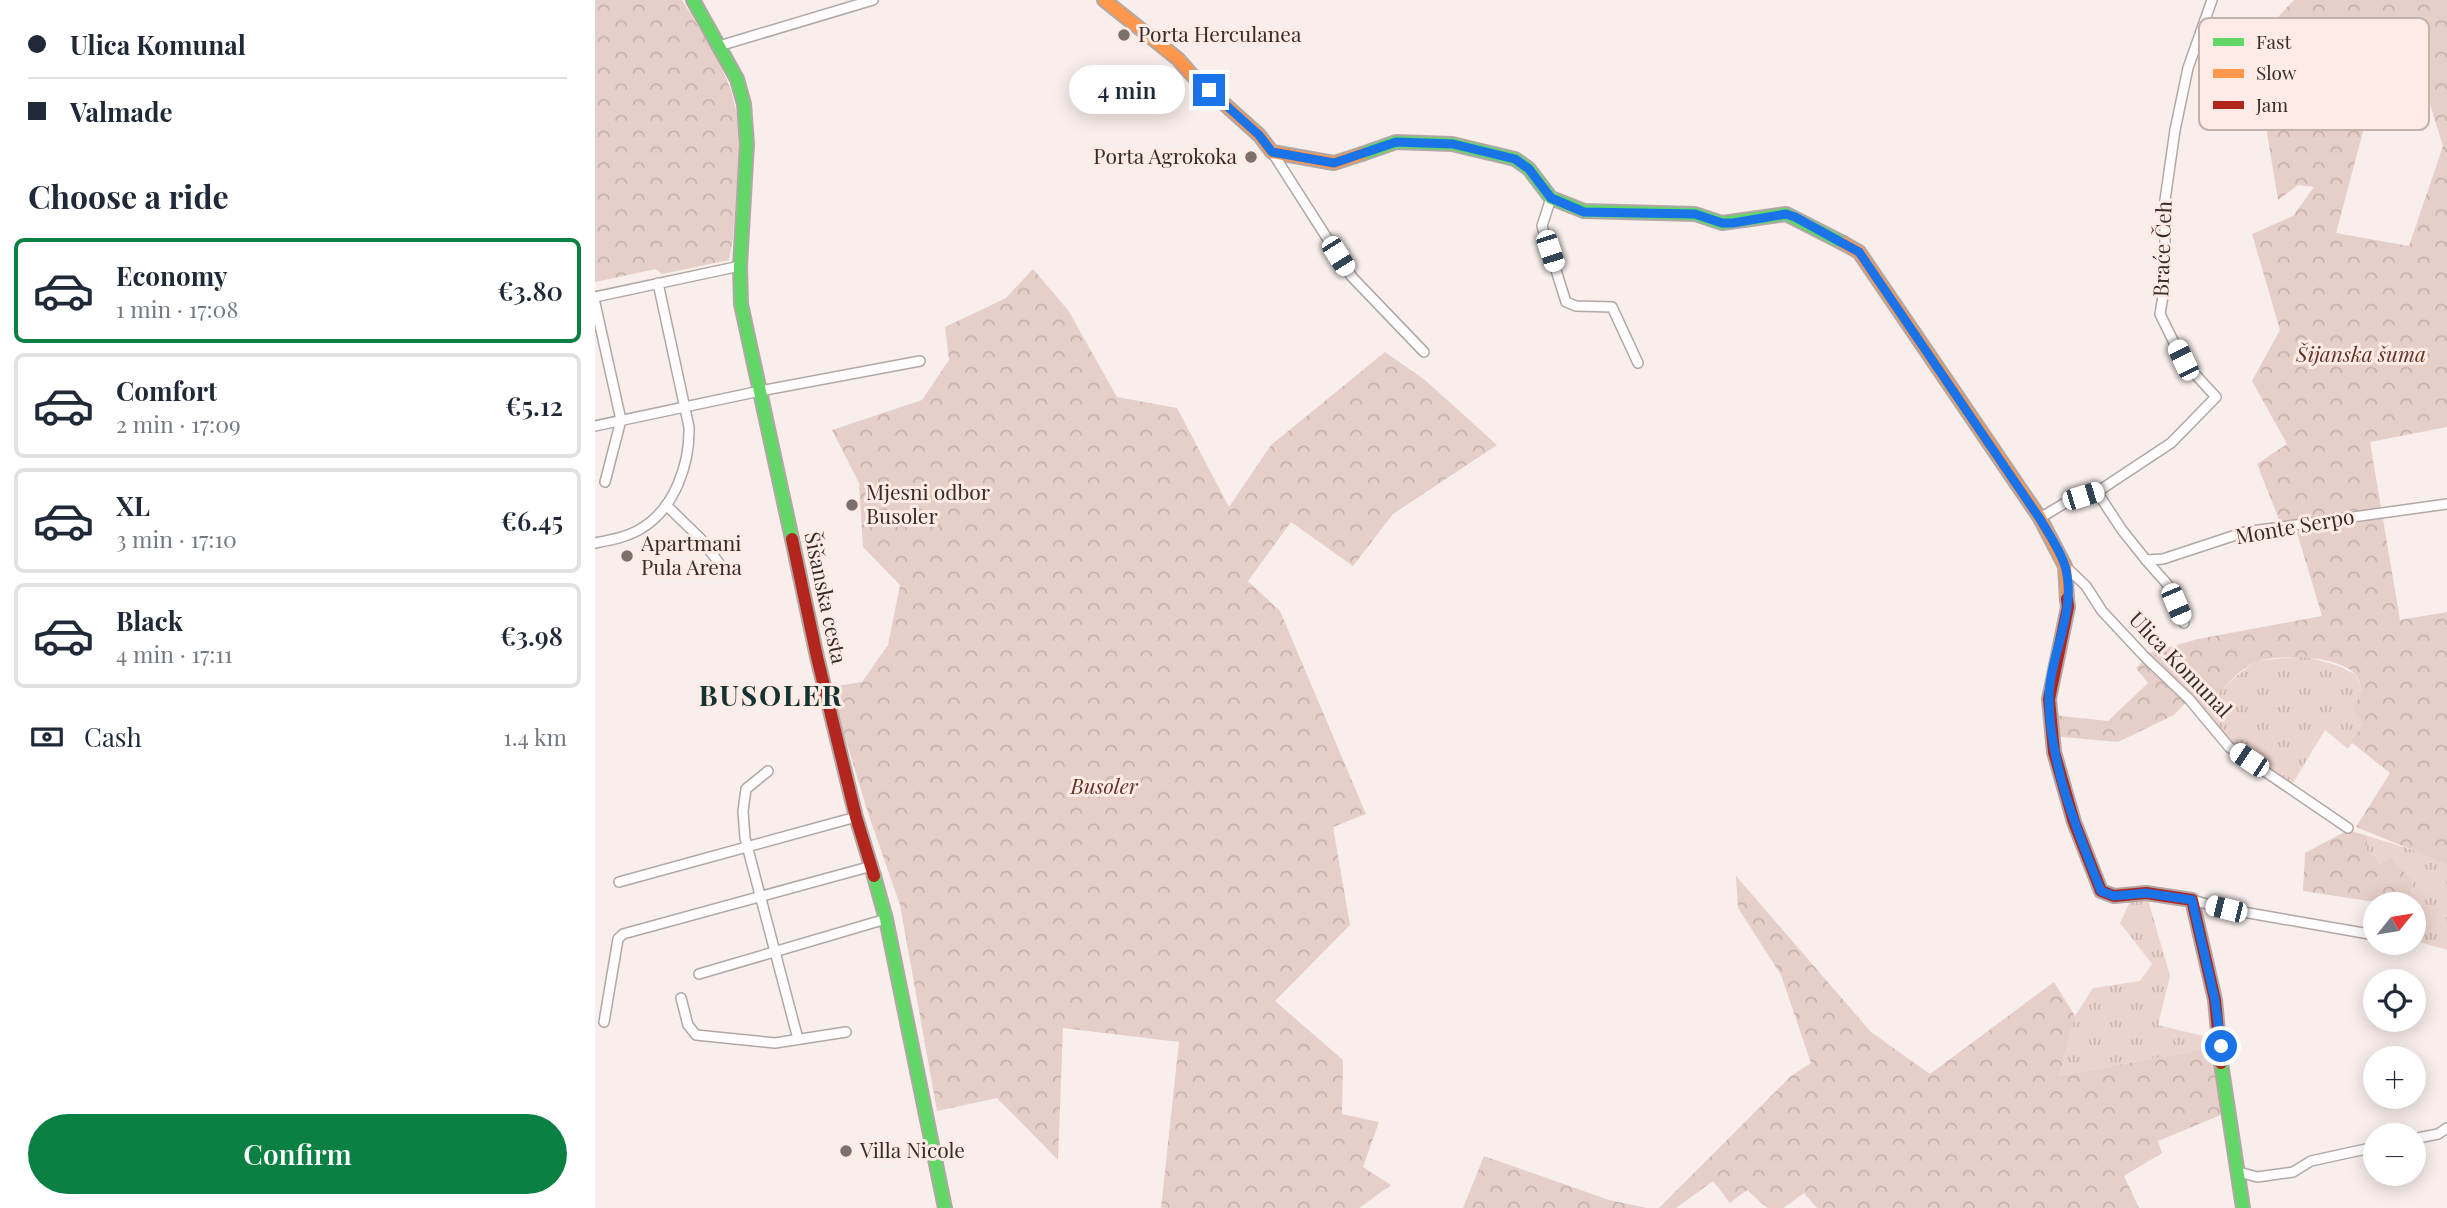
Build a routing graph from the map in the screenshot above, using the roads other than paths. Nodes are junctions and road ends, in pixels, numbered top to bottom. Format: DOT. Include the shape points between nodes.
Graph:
graph roads {
  1 [pos="693,0"];
  2 [pos="873,0"];
  3 [pos="1104,0"];
  4 [pos="2212,0"];
  5 [pos="2206,18"];
  6 [pos="2199,37"];
  7 [pos="719,46"];
  8 [pos="1272,152"];
  9 [pos="1551,198"];
  10 [pos="740,266"];
  11 [pos="658,283"];
  12 [pos="595,297"];
  13 [pos="595,303"];
  14 [pos="1424,352"];
  15 [pos="920,361"];
  16 [pos="1638,363"];
  17 [pos="761,391"];
  18 [pos="686,407"];
  19 [pos="621,421"];
  20 [pos="595,426"];
  21 [pos="605,482"];
  22 [pos="2097,492"];
  23 [pos="2447,504"];
  24 [pos="666,505"];
  25 [pos="2040,519"];
  26 [pos="595,543"];
  27 [pos="2146,560"];
  28 [pos="719,563"];
  29 [pos="2065,566"];
  30 [pos="2184,623"];
  31 [pos="768,771"];
  32 [pos="856,817"];
  33 [pos="2348,828"];
  34 [pos="748,847"];
  35 [pos="872,866"];
  36 [pos="619,882"];
  37 [pos="761,897"];
  38 [pos="2192,900"];
  39 [pos="886,919"];
  40 [pos="2363,933"];
  41 [pos="775,952"];
  42 [pos="699,974"];
  43 [pos="681,998"];
  44 [pos="604,1022"];
  45 [pos="846,1032"];
  46 [pos="799,1039"];
  47 [pos="2447,1128"];
  48 [pos="2426,1136"];
  49 [pos="2363,1150"];
  50 [pos="2239,1172"];
  51 [pos="945,1208"];
  52 [pos="2243,1208"];
  1 -- 7 [label="street, Šišanska cesta"];
  2 -- 7 [label="street"];
  3 -- 8 [label="street" via="1178,59"];
  4 -- 5 [label="street, Braće Čeh"];
  6 -- 22 [label="street, Braće Čeh" via="2175,130 2165,200 2165,285 2160,314 2183,360 2216,397 2171,443"];
  7 -- 10 [label="street, Šišanska cesta" via="737,79 747,123"];
  8 -- 9 [label="street" via="1334,163 1396,142 1453,144 1515,159 1529,169"];
  8 -- 14 [label="street" via="1352,277"];
  9 -- 16 [label="street" via="1542,226 1566,302 1612,307"];
  9 -- 25 [label="street, Ulica Komunal" via="1584,212 1695,214 1722,223 1786,214 1859,252"];
  10 -- 11 [label="street"];
  10 -- 17 [label="street, Šišanska cesta" via="741,304"];
  11 -- 12 [label="street"];
  11 -- 18 [label="street"];
  13 -- 19 [label="street"];
  15 -- 17 [label="street"];
  17 -- 18 [label="street"];
  17 -- 32 [label="street, Šišanska cesta"];
  18 -- 19 [label="street"];
  18 -- 24 [label="street" via="688,451"];
  19 -- 20 [label="street"];
  19 -- 21 [label="street"];
  22 -- 25 [label="street, Braće Čeh" via="2070,500"];
  22 -- 27 [label="street"];
  23 -- 27 [label="street, Monte Serpo" via="2245,533 2163,559"];
  24 -- 26 [label="street" via="640,530"];
  24 -- 28 [label="street"];
  25 -- 29 [label="street, Ulica Komunal"];
  27 -- 30 [label="street" via="2168,585"];
  29 -- 33 [label="street, Ulica Komunal" via="2229,747"];
  29 -- 38 [label="street, Ulica Komunal" via="2068,607 2049,699 2054,752 2074,822 2101,891 2114,896 2146,893"];
  31 -- 34 [label="street" via="746,789 743,811"];
  32 -- 34 [label="street"];
  32 -- 35 [label="street, Šišanska cesta"];
  34 -- 36 [label="street"];
  34 -- 37 [label="street"];
  35 -- 37 [label="street"];
  35 -- 39 [label="street, Šišanska cesta"];
  37 -- 41 [label="street"];
  37 -- 44 [label="street" via="623,934 618,939"];
  38 -- 40 [label="street, Ulica Komunal"];
  38 -- 50 [label="street" via="2215,1000"];
  39 -- 41 [label="street"];
  39 -- 51 [label="street, Šišanska cesta"];
  41 -- 42 [label="street"];
  41 -- 46 [label="street"];
  43 -- 46 [label="street" via="688,1025 696,1035 775,1043"];
  45 -- 46 [label="street"];
  47 -- 48 [label="street"];
  49 -- 50 [label="street" via="2311,1161 2293,1172 2257,1177"];
  50 -- 52 [label="street"];
}
